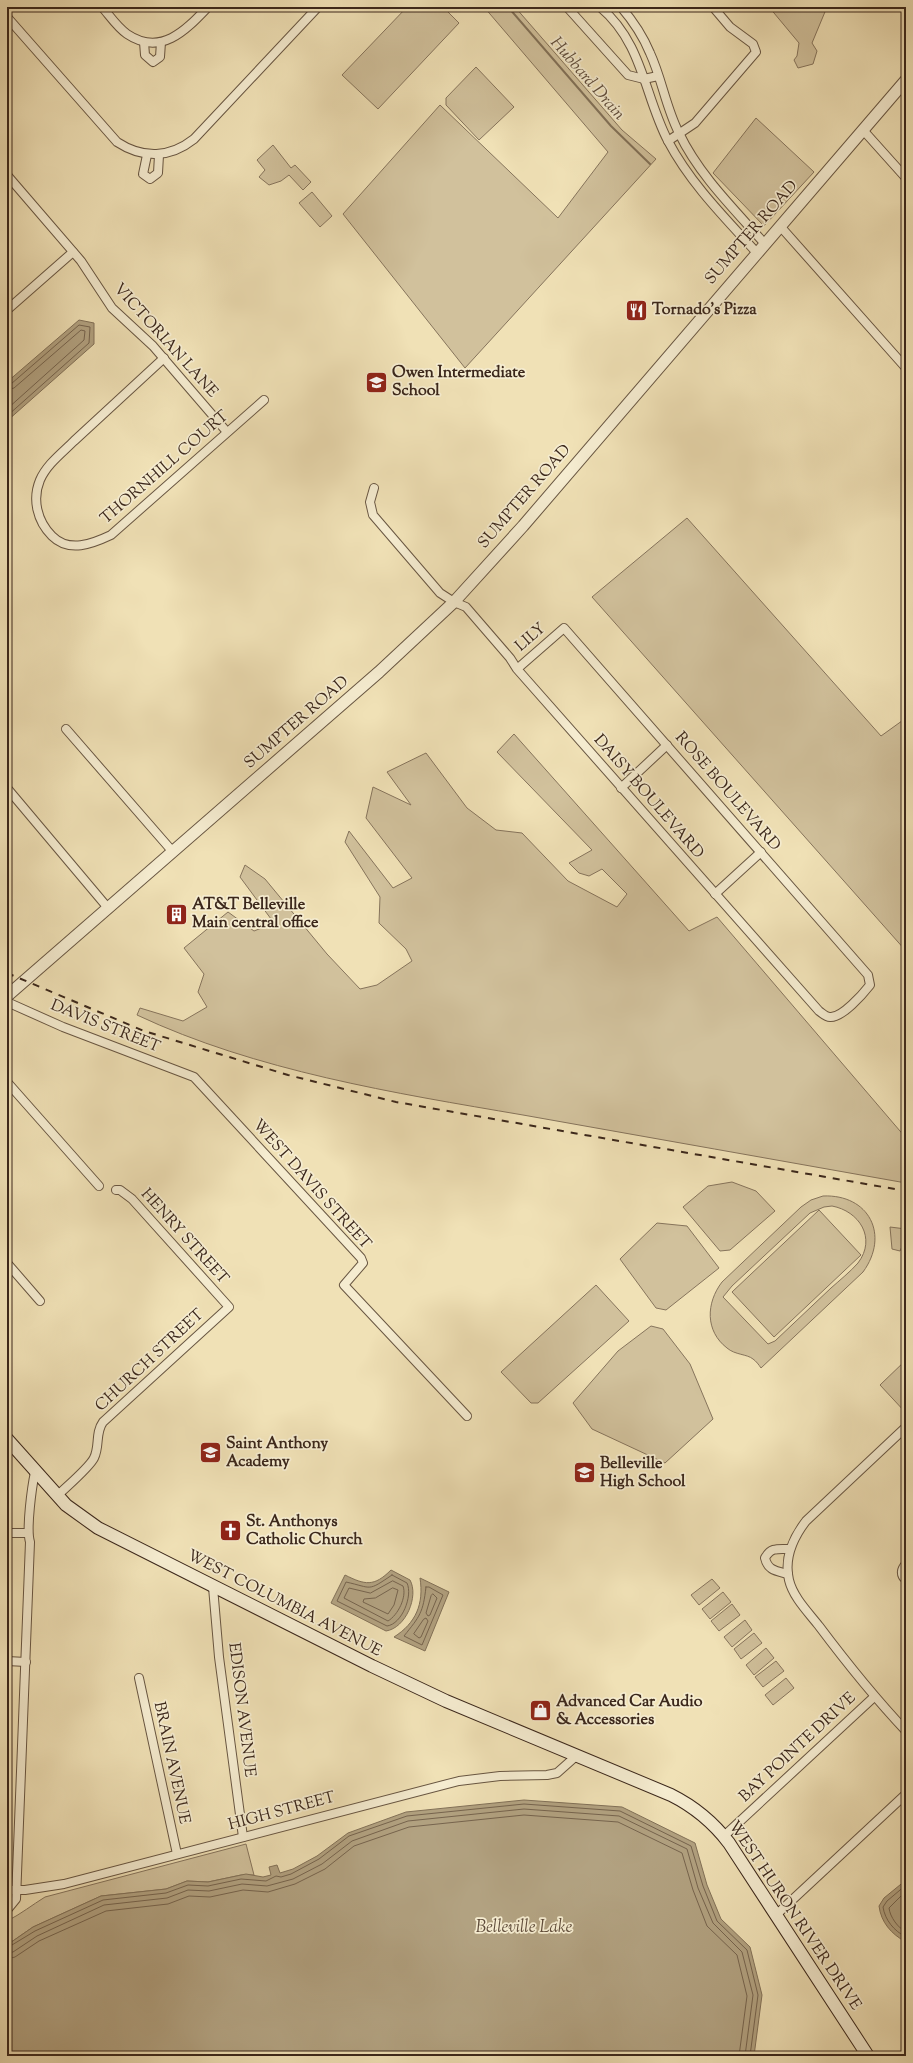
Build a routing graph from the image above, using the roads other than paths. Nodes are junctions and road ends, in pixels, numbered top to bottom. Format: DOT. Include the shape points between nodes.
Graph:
graph roads {
  1 [pos="102,7"];
  2 [pos="208,7"];
  3 [pos="318,7"];
  4 [pos="567,7"];
  5 [pos="600,7"];
  6 [pos="616,7"];
  7 [pos="620,7"];
  8 [pos="713,7"];
  9 [pos="609,14"];
  10 [pos="7,17"];
  11 [pos="144,42"];
  12 [pos="161,42"];
  13 [pos="658,76"];
  14 [pos="644,79"];
  15 [pos="906,80"];
  16 [pos="863,130"];
  17 [pos="679,135"];
  18 [pos="668,141"];
  19 [pos="147,155"];
  20 [pos="159,155"];
  21 [pos="8,177"];
  22 [pos="906,178"];
  23 [pos="780,226"];
  24 [pos="765,244"];
  25 [pos="74,252"];
  26 [pos="757,253"];
  27 [pos="7,310"];
  28 [pos="164,358"];
  29 [pos="906,368"];
  30 [pos="264,400"];
  31 [pos="227,432"];
  32 [pos="374,488"];
  33 [pos="454,602"];
  34 [pos="564,628"];
  35 [pos="517,669"];
  36 [pos="66,729"];
  37 [pos="667,745"];
  38 [pos="7,788"];
  39 [pos="621,788"];
  40 [pos="173,852"];
  41 [pos="761,852"];
  42 [pos="715,894"];
  43 [pos="108,908"];
  44 [pos="7,996"];
  45 [pos="7,1002"];
  46 [pos="821,1013"];
  47 [pos="194,1077"];
  48 [pos="7,1082"];
  49 [pos="99,1186"];
  50 [pos="116,1190"];
  51 [pos="7,1263"];
  52 [pos="40,1301"];
  53 [pos="229,1307"];
  54 [pos="467,1416"];
  55 [pos="906,1427"];
  56 [pos="7,1439"];
  57 [pos="35,1472"];
  58 [pos="57,1496"];
  59 [pos="7,1533"];
  60 [pos="27,1533"];
  61 [pos="790,1549"];
  62 [pos="906,1564"];
  63 [pos="788,1574"];
  64 [pos="906,1580"];
  65 [pos="213,1587"];
  66 [pos="7,1662"];
  67 [pos="26,1662"];
  68 [pos="139,1678"];
  69 [pos="874,1697"];
  70 [pos="906,1731"];
  71 [pos="575,1757"];
  72 [pos="906,1794"];
  73 [pos="724,1836"];
  74 [pos="243,1837"];
  75 [pos="177,1854"];
  76 [pos="11,1890"];
  77 [pos="7,1910"];
  78 [pos="776,1915"];
  79 [pos="868,2056"];
  1 -- 11 [label="street" via="121,29"];
  2 -- 12 [label="street" via="183,32"];
  3 -- 20 [label="street" via="194,139 179,149"];
  4 -- 14 [label="street" via="628,75"];
  5 -- 9 [label="street"];
  6 -- 9 [label="street"];
  7 -- 13 [label="street" via="643,38"];
  8 -- 17 [label="street" via="730,27 753,44 756,52 695,123"];
  9 -- 14 [label="street" via="637,57"];
  10 -- 19 [label="street" via="110,136 126,148"];
  11 -- 12 [label="street"];
  11 -- 12 [label="street" via="145,55 153,62 160,57"];
  13 -- 14 [label="street"];
  13 -- 17 [label="street"];
  14 -- 18 [label="street"];
  15 -- 16 [label="street, SUMPTER ROAD"];
  16 -- 22 [label="street"];
  16 -- 23 [label="street, SUMPTER ROAD"];
  17 -- 18 [label="street"];
  17 -- 24 [label="street" via="708,180"];
  18 -- 26 [label="street" via="679,162 696,184"];
  19 -- 20 [label="street"];
  19 -- 20 [label="street" via="143,174 150,179 158,173"];
  21 -- 25 [label="street, VICTORIAN LANE"];
  23 -- 24 [label="street, SUMPTER ROAD"];
  23 -- 29 [label="street"];
  24 -- 26 [label="street, SUMPTER ROAD"];
  25 -- 27 [label="street"];
  25 -- 28 [label="street, VICTORIAN LANE" via="112,308"];
  26 -- 33 [label="street, SUMPTER ROAD" via="523,526"];
  28 -- 31 [label="street, VICTORIAN LANE"];
  28 -- 31 [label="street, THORNHILL COURT" via="44,472 36,498 39,515 46,530 60,541 81,546 111,536"];
  30 -- 31 [label="street, THORNHILL COURT"];
  32 -- 33 [label="street, DAISY BOULEVARD" via="370,502 373,515 440,593"];
  33 -- 35 [label="street, DAISY BOULEVARD" via="466,607"];
  33 -- 40 [label="street, SUMPTER ROAD" via="379,672"];
  34 -- 35 [label="street, LILY"];
  34 -- 37 [label="street, ROSE BOULEVARD"];
  35 -- 39 [label="street, DAISY BOULEVARD"];
  36 -- 40 [label="street"];
  37 -- 39 [label="street"];
  37 -- 41 [label="street, ROSE BOULEVARD"];
  38 -- 43 [label="street"];
  39 -- 42 [label="street, DAISY BOULEVARD"];
  40 -- 43 [label="street, SUMPTER ROAD"];
  41 -- 42 [label="street"];
  41 -- 46 [label="street, ROSE BOULEVARD" via="868,975 870,985 844,1011 834,1017"];
  42 -- 46 [label="street, DAISY BOULEVARD"];
  43 -- 44 [label="street, SUMPTER ROAD"];
  45 -- 47 [label="street, DAVIS STREET" via="63,1027"];
  47 -- 54 [label="street, WEST DAVIS STREET" via="361,1258 363,1263 344,1285"];
  48 -- 49 [label="street"];
  50 -- 53 [label="street, HENRY STREET" via="132,1199"];
  51 -- 52 [label="street"];
  53 -- 58 [label="street, CHURCH STREET" via="104,1422 99,1430 97,1452 93,1460"];
  55 -- 61 [label="street" via="806,1521 795,1536"];
  56 -- 57 [label="main road, WEST COLUMBIA AVENUE"];
  57 -- 58 [label="main road, WEST COLUMBIA AVENUE"];
  57 -- 60 [label="street"];
  58 -- 65 [label="main road, WEST COLUMBIA AVENUE" via="80,1517 98,1528"];
  59 -- 60 [label="street"];
  60 -- 67 [label="street" via="30,1542"];
  61 -- 63 [label="street"];
  61 -- 63 [label="street" via="774,1548 765,1558 771,1569"];
  62 -- 64 [label="street" via="902,1575"];
  63 -- 69 [label="street" via="799,1600"];
  65 -- 71 [label="main road, WEST COLUMBIA AVENUE" via="446,1701"];
  65 -- 74 [label="street, EDISON AVENUE" via="219,1657"];
  66 -- 67 [label="street"];
  67 -- 76 [label="street"];
  68 -- 75 [label="street, BRAIN AVENUE"];
  69 -- 70 [label="street"];
  69 -- 73 [label="street, BAY POINTE DRIVE"];
  71 -- 73 [label="main road, WEST HURON RIVER DRIVE" via="685,1802 706,1817"];
  71 -- 74 [label="street, HIGH STREET" via="557,1773 459,1781"];
  72 -- 78 [label="street"];
  73 -- 78 [label="main road, WEST HURON RIVER DRIVE"];
  74 -- 75 [label="street, HIGH STREET"];
  75 -- 76 [label="street, HIGH STREET" via="64,1884"];
  76 -- 77 [label="street" via="16,1901"];
  78 -- 79 [label="main road, WEST HURON RIVER DRIVE"];
}
